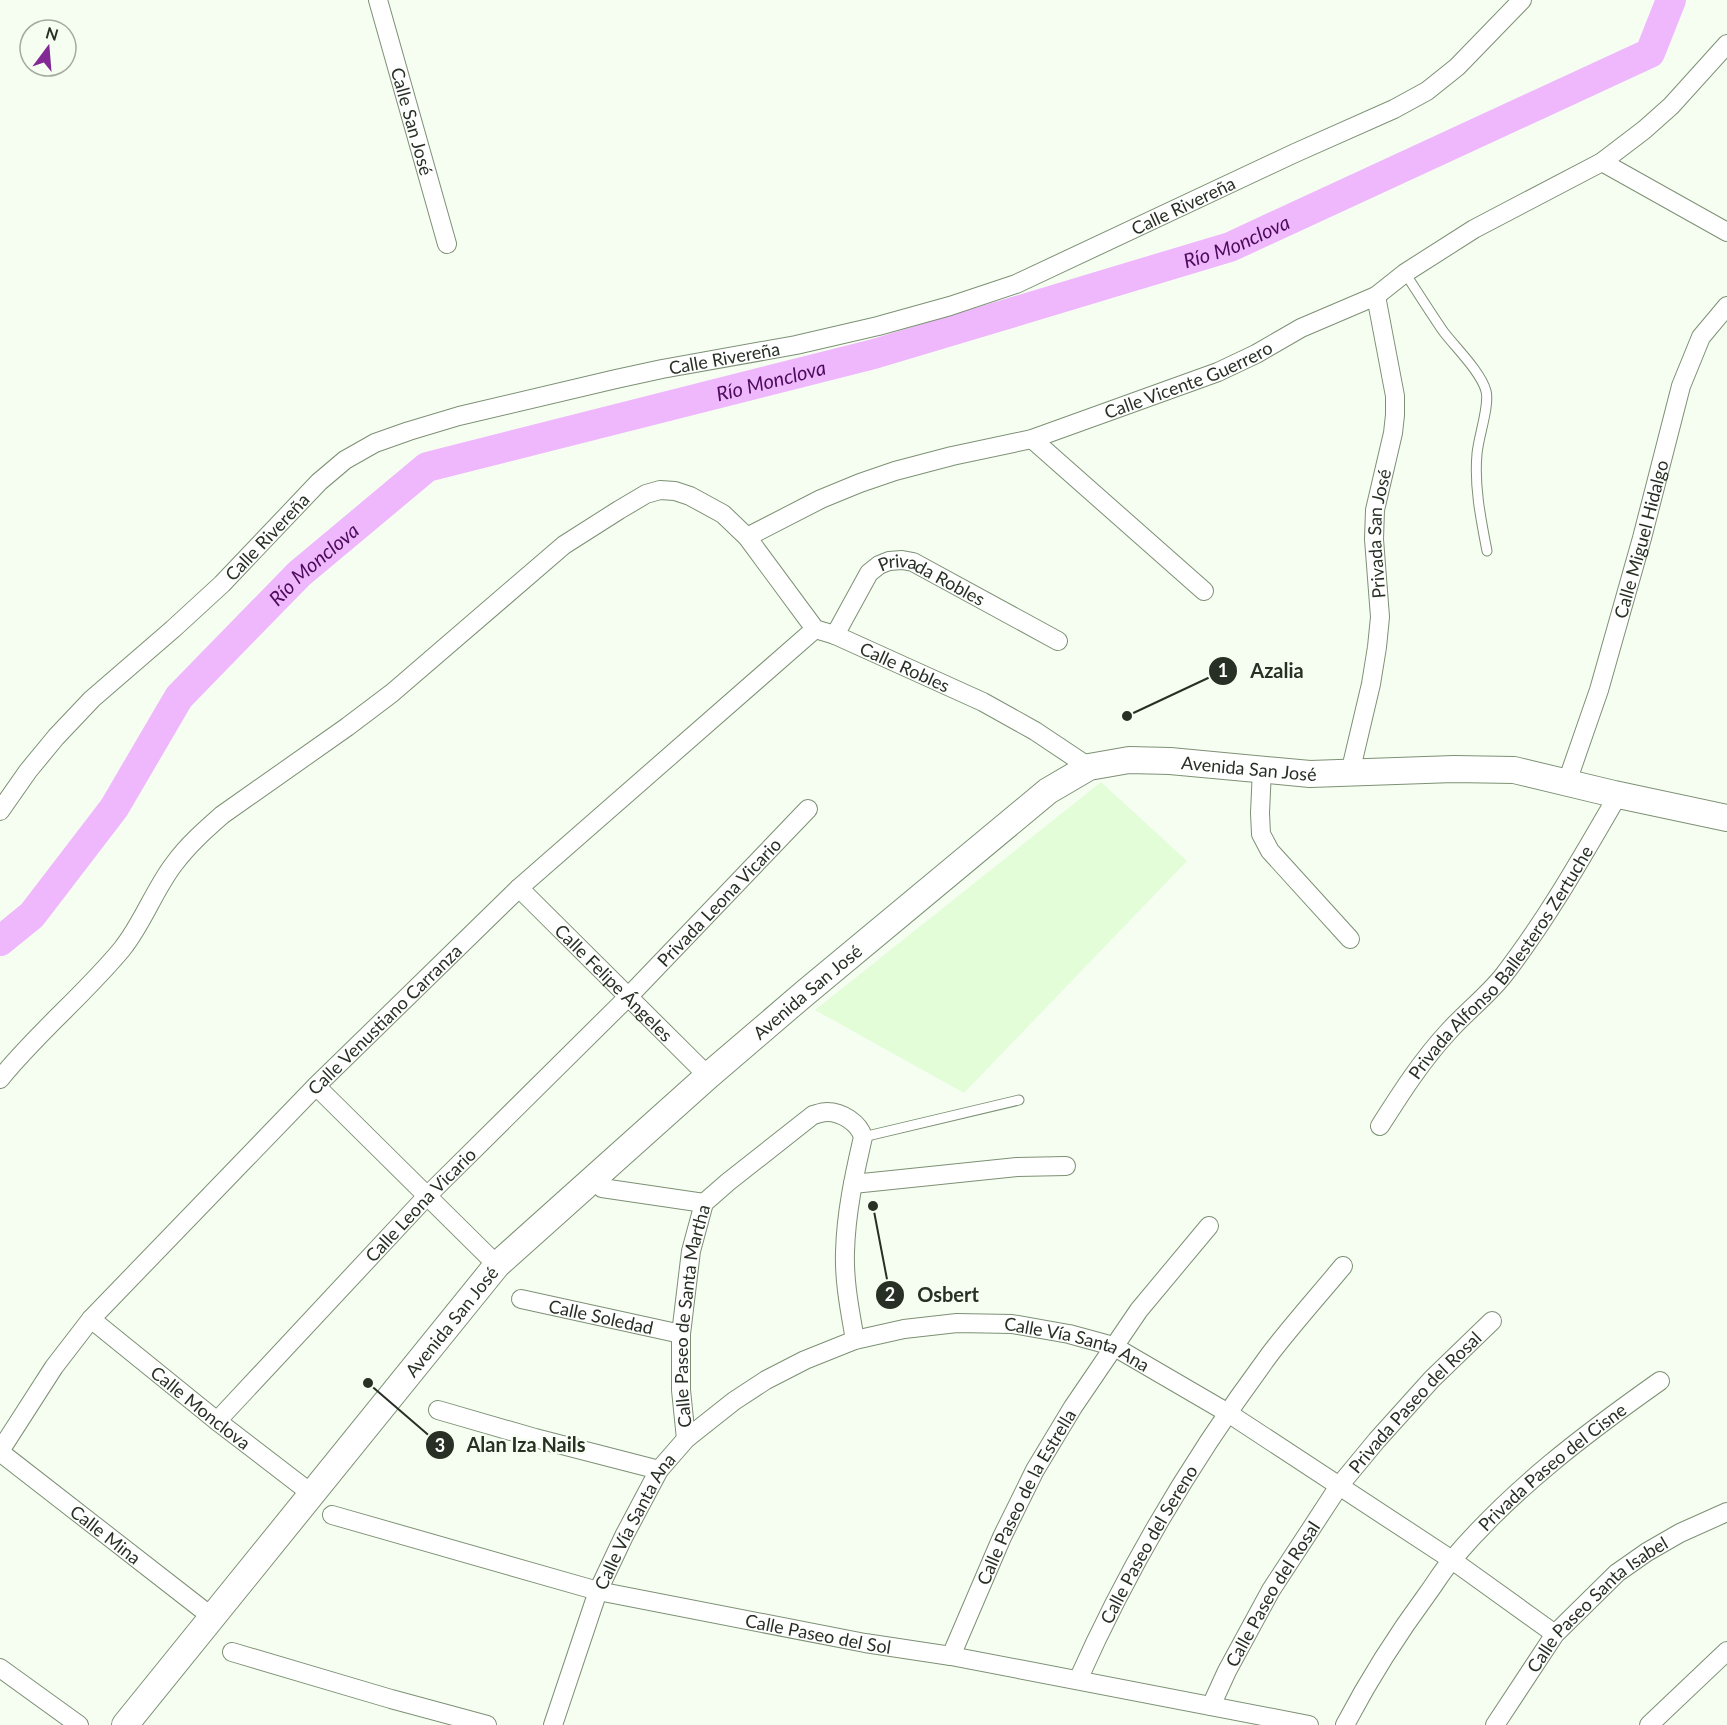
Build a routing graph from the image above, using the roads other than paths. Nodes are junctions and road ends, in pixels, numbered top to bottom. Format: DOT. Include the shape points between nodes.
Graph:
graph roads {
  1 [pos="378,0"];
  2 [pos="1522,0"];
  3 [pos="1727,44"];
  4 [pos="1602,162"];
  5 [pos="1727,232"];
  6 [pos="447,244"];
  7 [pos="1405,273"];
  8 [pos="1376,296"];
  9 [pos="1727,306"];
  10 [pos="1032,439"];
  11 [pos="747,537"];
  12 [pos="1487,551"];
  13 [pos="1204,591"];
  14 [pos="815,629"];
  15 [pos="836,635"];
  16 [pos="1058,641"];
  17 [pos="1089,767"];
  18 [pos="1262,769"];
  19 [pos="1350,773"];
  20 [pos="1567,782"];
  21 [pos="1618,795"];
  22 [pos="808,810"];
  23 [pos="0,811"];
  24 [pos="1727,818"];
  25 [pos="519,888"];
  26 [pos="1350,939"];
  27 [pos="629,996"];
  28 [pos="708,1076"];
  29 [pos="0,1079"];
  30 [pos="316,1086"];
  31 [pos="1019,1100"];
  32 [pos="1380,1126"];
  33 [pos="863,1137"];
  34 [pos="1066,1166"];
  35 [pos="853,1184"];
  36 [pos="602,1188"];
  37 [pos="427,1196"];
  38 [pos="704,1203"];
  39 [pos="1209,1226"];
  40 [pos="497,1265"];
  41 [pos="1343,1266"];
  42 [pos="521,1299"];
  43 [pos="91,1319"];
  44 [pos="1492,1321"];
  45 [pos="681,1334"];
  46 [pos="855,1340"];
  47 [pos="1113,1346"];
  48 [pos="1660,1382"];
  49 [pos="438,1410"];
  50 [pos="1228,1413"];
  51 [pos="217,1420"];
  52 [pos="686,1439"];
  53 [pos="0,1451"];
  54 [pos="659,1470"];
  55 [pos="1339,1486"];
  56 [pos="312,1494"];
  57 [pos="1727,1512"];
  58 [pos="332,1515"];
  59 [pos="1452,1560"];
  60 [pos="598,1591"];
  61 [pos="212,1617"];
  62 [pos="1555,1634"];
  63 [pos="1727,1651"];
  64 [pos="232,1652"];
  65 [pos="951,1656"];
  66 [pos="0,1668"];
  67 [pos="1078,1680"];
  68 [pos="1211,1706"];
  69 [pos="79,1725"];
  70 [pos="125,1725"];
  71 [pos="487,1725"];
  72 [pos="553,1725"];
  73 [pos="1309,1725"];
  74 [pos="1345,1725"];
  75 [pos="1496,1725"];
  76 [pos="1649,1725"];
  1 -- 6 [label="street, Calle San José"];
  2 -- 23 [label="street, Calle Rivereña" via="1457,67 1427,91 1016,284 869,328 605,381 459,416 375,443 345,460 319,482 222,584 92,699 28,771"];
  3 -- 4 [label="street, Calle Vicente Guerrero" via="1671,106"];
  4 -- 5 [label="street"];
  4 -- 7 [label="street, Calle Vicente Guerrero" via="1474,229"];
  7 -- 8 [label="street, Calle Vicente Guerrero"];
  7 -- 12 [label="lane" via="1486,390 1476,474"];
  8 -- 10 [label="street, Calle Vicente Guerrero" via="1301,328 1218,372"];
  8 -- 19 [label="street, Privada San José" via="1395,396 1395,416 1375,510 1380,617 1377,647"];
  9 -- 20 [label="street, Calle Miguel Hidalgo" via="1701,337 1682,386 1599,690"];
  10 -- 11 [label="street, Calle Vicente Guerrero" via="952,456 860,483"];
  10 -- 13 [label="street"];
  11 -- 14 [label="street"];
  11 -- 29 [label="street" via="707,504 675,491 660,490 646,494 564,545 392,693 204,830 173,865 139,923 106,968"];
  14 -- 15 [label="street, Calle Robles"];
  14 -- 25 [label="street, Calle Venustiano Carranza"];
  15 -- 16 [label="street, Privada Robles" via="869,573 889,561 902,560 913,562"];
  15 -- 17 [label="street, Calle Robles" via="983,702"];
  17 -- 18 [label="street, Avenida San José" via="1129,760"];
  17 -- 28 [label="street, Avenida San José" via="1048,791"];
  18 -- 19 [label="street, Avenida San José"];
  18 -- 26 [label="street" via="1261,834 1270,851"];
  19 -- 20 [label="street, Avenida San José" via="1514,770"];
  20 -- 21 [label="street, Avenida San José"];
  21 -- 24 [label="street, Avenida San José"];
  21 -- 32 [label="street, Privada Alfonso Ballesteros Zertuche" via="1564,888 1502,978 1449,1030 1416,1070"];
  22 -- 27 [label="street, Privada Leona Vicario"];
  25 -- 27 [label="street, Calle Felipe Ángeles"];
  25 -- 30 [label="street, Calle Venustiano Carranza"];
  27 -- 28 [label="street, Calle Felipe Ángeles"];
  27 -- 37 [label="street, Calle Leona Vicario"];
  28 -- 40 [label="street, Avenida San José"];
  30 -- 37 [label="street"];
  30 -- 43 [label="street, Calle Venustiano Carranza"];
  31 -- 33 [label="lane"];
  33 -- 35 [label="street"];
  33 -- 38 [label="street, Calle Paseo de Santa Martha" via="855,1124 837,1114 813,1115"];
  34 -- 35 [label="street" via="1017,1167"];
  35 -- 46 [label="street" via="844,1255"];
  36 -- 38 [label="street"];
  37 -- 40 [label="street"];
  37 -- 51 [label="street, Calle Leona Vicario"];
  38 -- 45 [label="street, Calle Paseo de Santa Martha" via="691,1251"];
  39 -- 47 [label="street, Calle Paseo de la Estrella"];
  40 -- 56 [label="street, Avenida San José"];
  41 -- 50 [label="street, Calle Paseo del Sereno"];
  42 -- 45 [label="street, Calle Soledad"];
  43 -- 51 [label="street, Calle Monclova"];
  43 -- 53 [label="street, Calle Venustiano Carranza"];
  44 -- 55 [label="street, Privada Paseo del Rosal" via="1432,1379"];
  45 -- 52 [label="street, Calle Paseo de Santa Martha"];
  46 -- 47 [label="street, Calle Vía Santa Ana" via="957,1323 1012,1324"];
  46 -- 52 [label="street, Calle Vía Santa Ana" via="766,1380"];
  47 -- 50 [label="street, Calle Vía Santa Ana"];
  47 -- 65 [label="street, Calle Paseo de la Estrella" via="1035,1470"];
  48 -- 59 [label="street, Privada Paseo del Cisne" via="1536,1475"];
  49 -- 54 [label="street"];
  50 -- 55 [label="street, Calle Vía Santa Ana"];
  50 -- 67 [label="street, Calle Paseo del Sereno" via="1158,1524"];
  51 -- 56 [label="street, Calle Monclova"];
  52 -- 54 [label="street, Calle Vía Santa Ana"];
  53 -- 61 [label="street, Calle Mina"];
  54 -- 60 [label="street, Calle Vía Santa Ana"];
  55 -- 59 [label="street, Calle Vía Santa Ana"];
  55 -- 68 [label="street, Calle Paseo del Rosal" via="1271,1590"];
  56 -- 61 [label="street, Avenida San José"];
  57 -- 62 [label="street, Calle Paseo Santa Isabel" via="1680,1533 1617,1573"];
  58 -- 60 [label="street, Calle Paseo del Sol"];
  59 -- 62 [label="street, Calle Vía Santa Ana"];
  59 -- 74 [label="street, Privada Paseo del Cisne" via="1406,1622"];
  60 -- 65 [label="street, Calle Paseo del Sol"];
  60 -- 72 [label="street, Calle Vía Santa Ana"];
  61 -- 70 [label="street, Avenida San José"];
  62 -- 75 [label="street, Calle Paseo Santa Isabel"];
  63 -- 76 [label="street"];
  64 -- 71 [label="street"];
  65 -- 67 [label="street, Calle Paseo del Sol"];
  66 -- 69 [label="street"];
  67 -- 68 [label="street, Calle Paseo del Sol"];
  68 -- 73 [label="street, Calle Paseo del Sol"];
}
